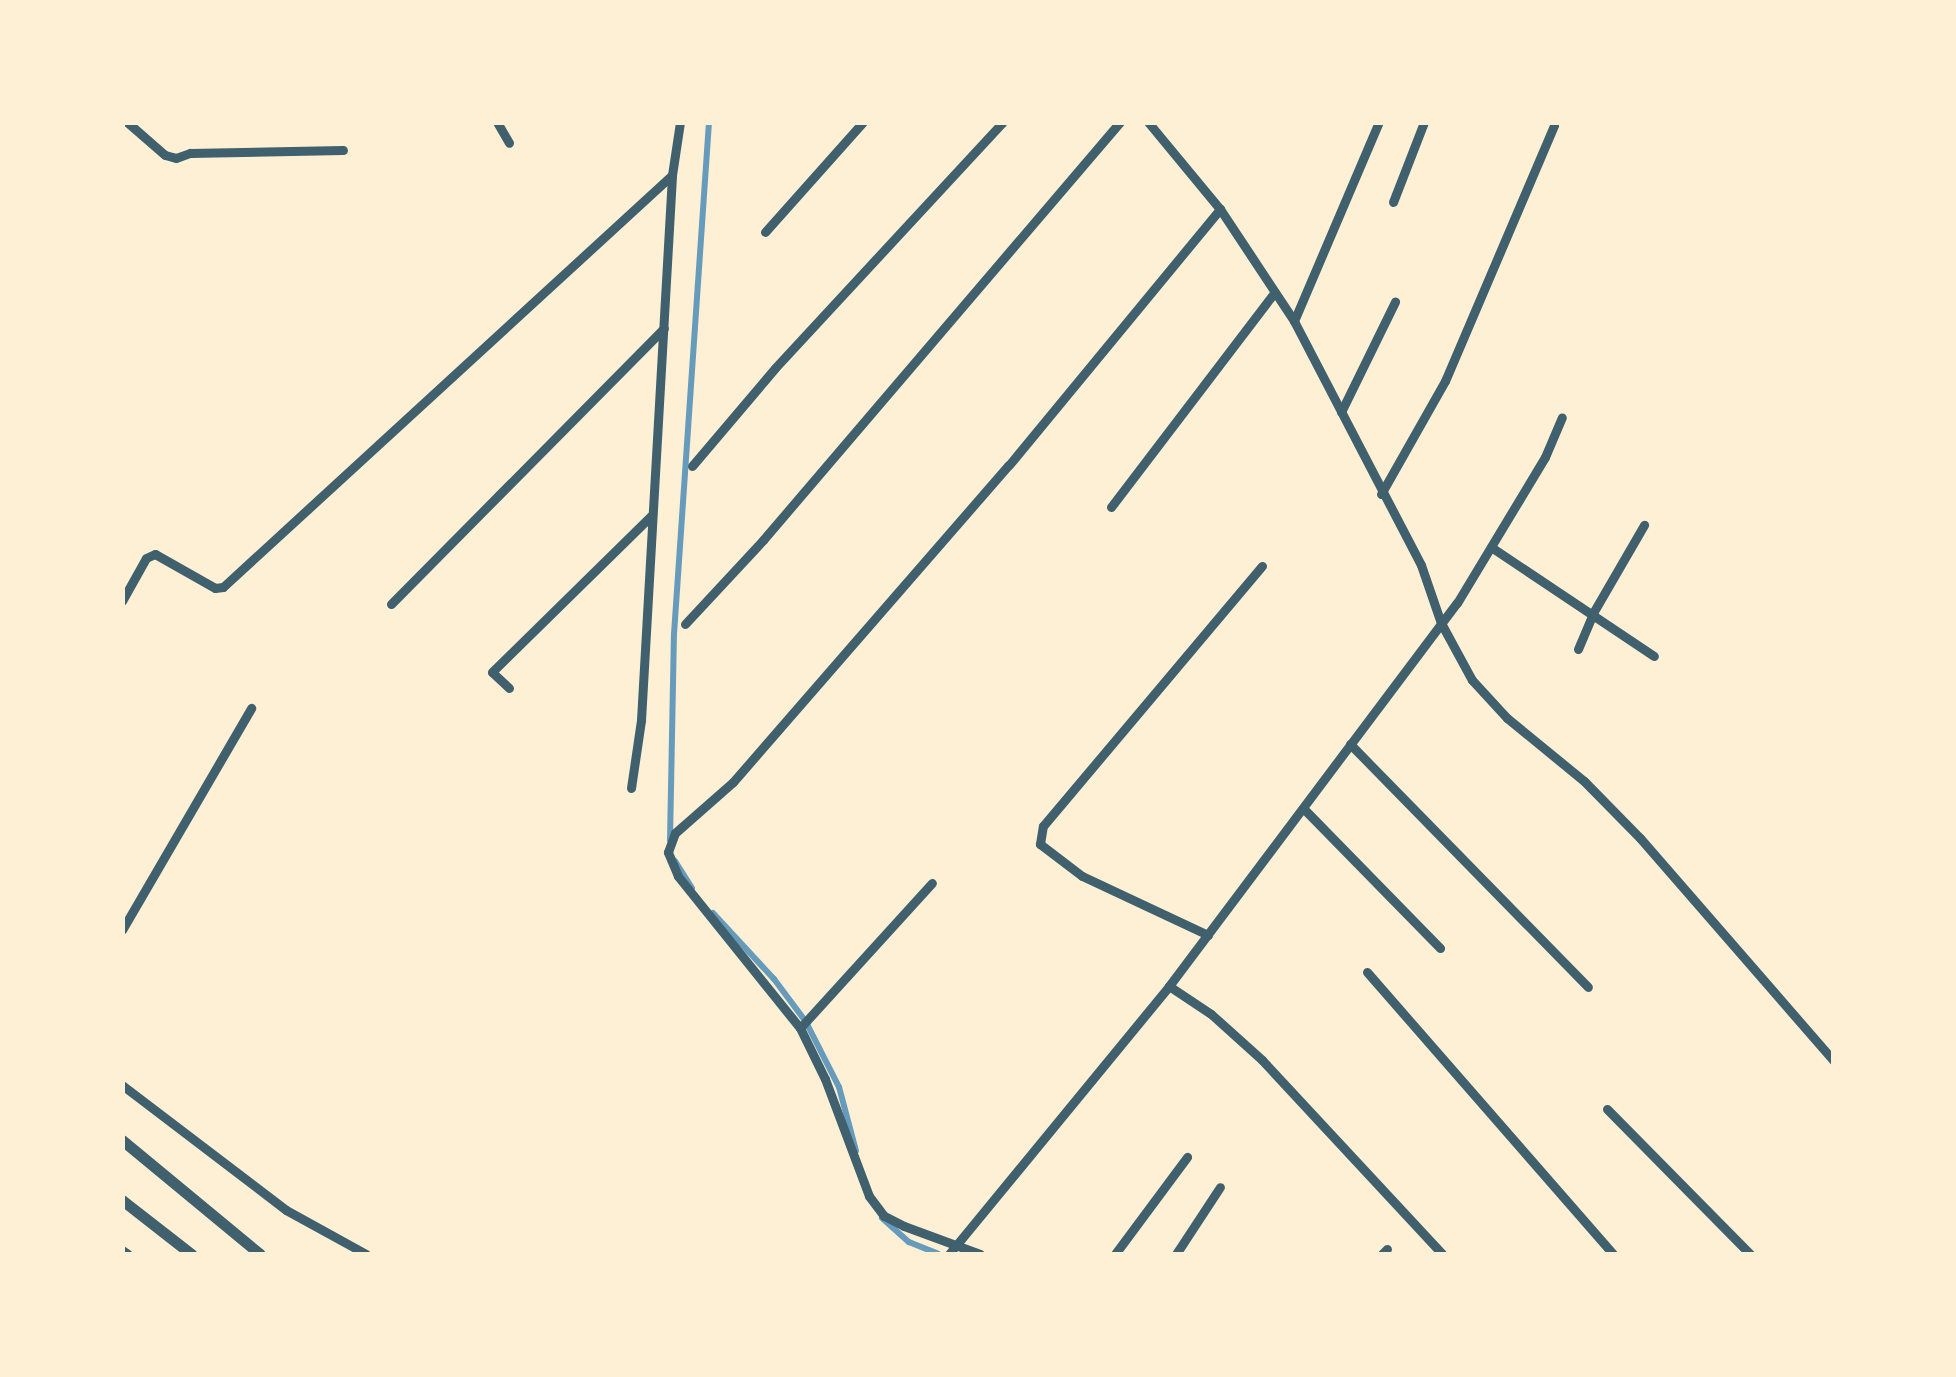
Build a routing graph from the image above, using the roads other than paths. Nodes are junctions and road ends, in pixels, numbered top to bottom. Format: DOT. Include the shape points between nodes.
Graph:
graph roads {
  1 [pos="127,122"];
  2 [pos="497,122"];
  3 [pos="680,122"];
  4 [pos="862,122"];
  5 [pos="1004,122"];
  6 [pos="1120,122"];
  7 [pos="1148,122"];
  8 [pos="1378,122"];
  9 [pos="1424,122"];
  10 [pos="1554,125"];
  11 [pos="509,143"];
  12 [pos="342,150"];
  13 [pos="672,175"];
  14 [pos="1392,202"];
  15 [pos="1220,209"];
  16 [pos="764,232"];
  17 [pos="1275,292"];
  18 [pos="1396,302"];
  19 [pos="1294,321"];
  20 [pos="664,328"];
  21 [pos="1341,412"];
  22 [pos="1562,417"];
  23 [pos="692,466"];
  24 [pos="1380,494"];
  25 [pos="1110,508"];
  26 [pos="650,516"];
  27 [pos="1644,525"];
  28 [pos="1491,547"];
  29 [pos="1262,566"];
  30 [pos="122,601"];
  31 [pos="392,604"];
  32 [pos="1593,613"];
  33 [pos="1441,623"];
  34 [pos="685,624"];
  35 [pos="1578,650"];
  36 [pos="1654,656"];
  37 [pos="509,688"];
  38 [pos="251,708"];
  39 [pos="1350,744"];
  40 [pos="632,788"];
  41 [pos="1303,808"];
  42 [pos="932,883"];
  43 [pos="122,930"];
  44 [pos="1208,934"];
  45 [pos="1440,948"];
  46 [pos="1367,972"];
  47 [pos="1169,986"];
  48 [pos="1588,987"];
  49 [pos="800,1028"];
  50 [pos="1834,1061"];
  51 [pos="122,1085"];
  52 [pos="1607,1109"];
  53 [pos="122,1140"];
  54 [pos="1186,1157"];
  55 [pos="1220,1187"];
  56 [pos="122,1200"];
  57 [pos="953,1250"];
  58 [pos="191,1254"];
  59 [pos="260,1254"];
  60 [pos="366,1254"];
  61 [pos="980,1254"];
  62 [pos="1115,1254"];
  63 [pos="1176,1254"];
  64 [pos="1442,1254"];
  65 [pos="1613,1254"];
  66 [pos="1750,1254"];
  1 -- 12 [label="street" via="176,158"];
  2 -- 11 [label="street"];
  3 -- 13 [label="street"];
  4 -- 16 [label="street"];
  5 -- 23 [label="street" via="774,368"];
  6 -- 34 [label="street"];
  7 -- 15 [label="street"];
  8 -- 19 [label="street"];
  9 -- 14 [label="street"];
  10 -- 24 [label="street" via="1445,381"];
  13 -- 20 [label="street"];
  13 -- 30 [label="street" via="223,587 155,554 146,558"];
  15 -- 17 [label="street"];
  15 -- 49 [label="street" via="746,767 675,832 668,852 678,876"];
  17 -- 19 [label="street"];
  17 -- 25 [label="street"];
  18 -- 21 [label="street"];
  19 -- 21 [label="street"];
  20 -- 26 [label="street"];
  20 -- 31 [label="street"];
  21 -- 24 [label="street"];
  22 -- 28 [label="street"];
  24 -- 33 [label="street" via="1421,565"];
  26 -- 37 [label="street" via="492,672"];
  26 -- 40 [label="street"];
  27 -- 32 [label="street"];
  28 -- 32 [label="street"];
  28 -- 33 [label="street"];
  29 -- 44 [label="street" via="1043,826 1040,844 1082,876"];
  32 -- 35 [label="street"];
  32 -- 36 [label="street"];
  33 -- 39 [label="street"];
  33 -- 50 [label="street" via="1472,680 1640,838"];
  38 -- 43 [label="street"];
  39 -- 41 [label="street"];
  39 -- 48 [label="street"];
  41 -- 44 [label="street"];
  41 -- 45 [label="street"];
  42 -- 49 [label="street"];
  44 -- 47 [label="street"];
  46 -- 65 [label="street"];
  47 -- 57 [label="street"];
  47 -- 64 [label="street" via="1262,1060"];
  49 -- 57 [label="street" via="869,1196 884,1216"];
  51 -- 60 [label="street" via="286,1210"];
  52 -- 66 [label="street"];
  53 -- 59 [label="street"];
  54 -- 62 [label="street"];
  55 -- 63 [label="street"];
  56 -- 58 [label="street"];
  57 -- 61 [label="street"];
}
